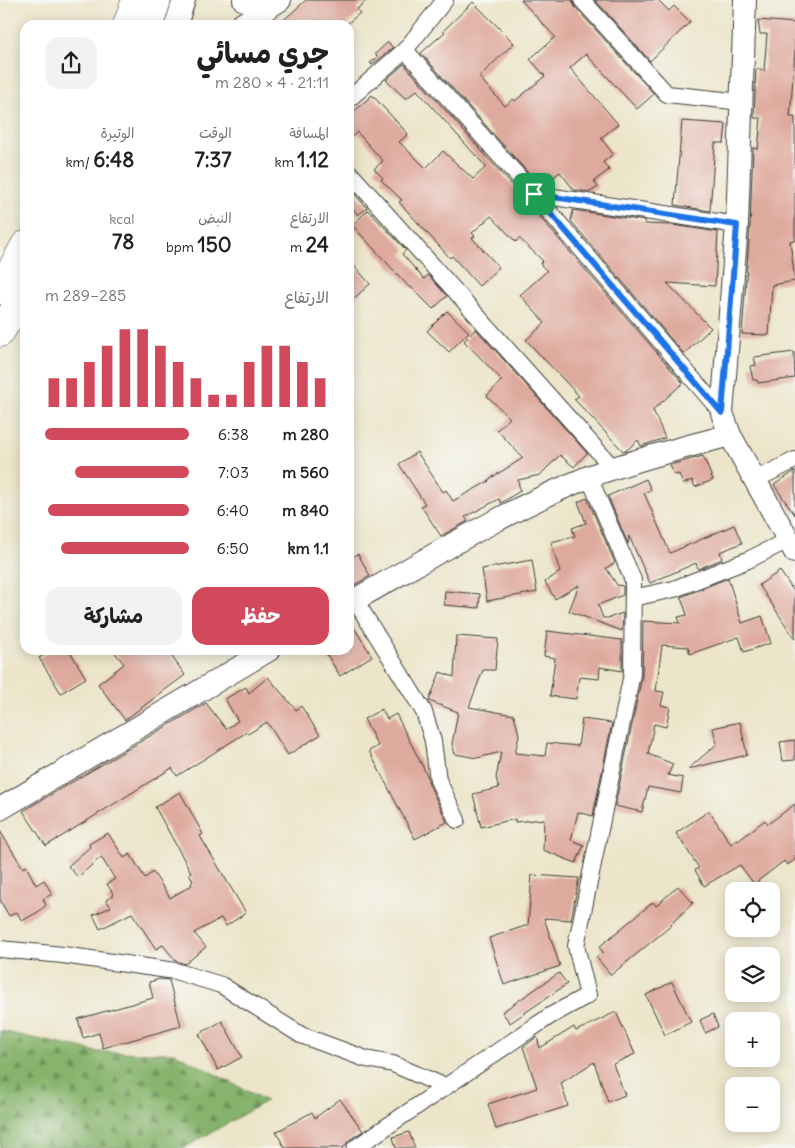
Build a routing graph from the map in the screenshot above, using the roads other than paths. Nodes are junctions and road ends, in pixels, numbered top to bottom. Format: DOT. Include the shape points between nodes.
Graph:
graph roads {
  1 [pos="136,0"];
  2 [pos="157,0"];
  3 [pos="184,0"];
  4 [pos="244,0"];
  5 [pos="445,0"];
  6 [pos="582,0"];
  7 [pos="745,0"];
  8 [pos="276,3"];
  9 [pos="129,20"];
  10 [pos="150,20"];
  11 [pos="178,20"];
  12 [pos="249,20"];
  13 [pos="405,50"];
  14 [pos="354,95"];
  15 [pos="742,102"];
  16 [pos="354,178"];
  17 [pos="534,194"];
  18 [pos="737,225"];
  19 [pos="20,254"];
  20 [pos="0,290"];
  21 [pos="20,300"];
  22 [pos="0,333"];
  23 [pos="722,413"];
  24 [pos="730,435"];
  25 [pos="795,460"];
  26 [pos="613,468"];
  27 [pos="589,477"];
  28 [pos="755,480"];
  29 [pos="792,546"];
  30 [pos="633,598"];
  31 [pos="354,601"];
  32 [pos="354,605"];
  33 [pos="261,655"];
  34 [pos="0,810"];
  35 [pos="457,820"];
  36 [pos="0,949"];
  37 [pos="446,1087"];
  38 [pos="355,1148"];
  1 -- 9 [label="highway"];
  2 -- 10 [label="highway"];
  3 -- 11 [label="main road"];
  4 -- 8 [label="main road"];
  5 -- 13 [label="street"];
  6 -- 15 [label="street" via="667,94"];
  7 -- 15 [label="main road"];
  8 -- 12 [label="main road"];
  13 -- 14 [label="street"];
  13 -- 17 [label="street"];
  15 -- 18 [label="main road"];
  16 -- 26 [label="street"];
  17 -- 18 [label="street"];
  17 -- 23 [label="street"];
  18 -- 23 [label="main road"];
  19 -- 20 [label="highway"];
  21 -- 22 [label="highway"];
  23 -- 24 [label="main road"];
  24 -- 26 [label="main road"];
  24 -- 28 [label="main road"];
  25 -- 28 [label="street"];
  26 -- 27 [label="main road"];
  27 -- 30 [label="street" via="634,580"];
  27 -- 31 [label="main road" via="498,518"];
  28 -- 29 [label="main road"];
  29 -- 30 [label="street" via="674,588"];
  30 -- 37 [label="street" via="632,674 576,946 588,995 550,1016"];
  32 -- 35 [label="street" via="424,712 433,740 438,780"];
  33 -- 34 [label="main road"];
  36 -- 37 [label="street" via="175,971 221,985 301,1035 366,1059 394,1064"];
  37 -- 38 [label="street"];
}
